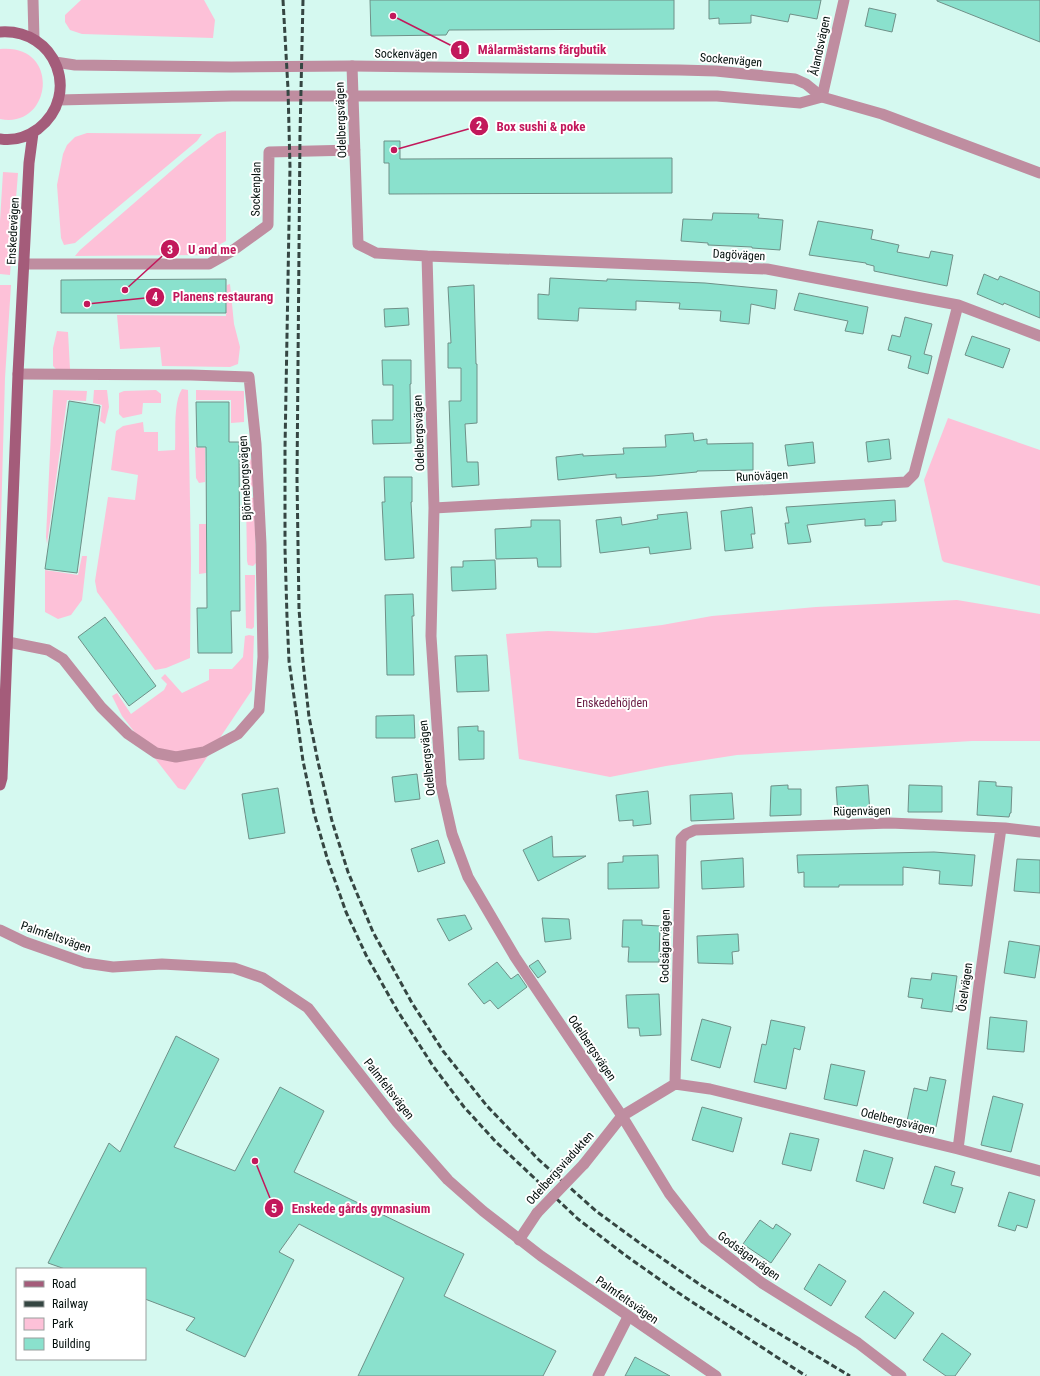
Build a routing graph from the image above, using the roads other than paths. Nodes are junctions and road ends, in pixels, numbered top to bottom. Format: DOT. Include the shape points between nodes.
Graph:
graph roads {
  1 [pos="33,0"];
  2 [pos="844,0"];
  3 [pos="0,32"];
  4 [pos="34,39"];
  5 [pos="55,62"];
  6 [pos="352,66"];
  7 [pos="353,95"];
  8 [pos="822,97"];
  9 [pos="58,100"];
  10 [pos="33,133"];
  11 [pos="0,139"];
  12 [pos="355,150"];
  13 [pos="1040,173"];
  14 [pos="427,256"];
  15 [pos="24,264"];
  16 [pos="958,306"];
  17 [pos="1040,336"];
  18 [pos="18,374"];
  19 [pos="434,508"];
  20 [pos="8,642"];
  21 [pos="0,785"];
  22 [pos="1001,828"];
  23 [pos="1040,832"];
  24 [pos="686,834"];
  25 [pos="0,930"];
  26 [pos="675,1084"];
  27 [pos="622,1116"];
  28 [pos="958,1149"];
  29 [pos="1040,1171"];
  30 [pos="519,1240"];
  31 [pos="628,1317"];
  32 [pos="598,1376"];
  33 [pos="716,1376"];
  34 [pos="901,1376"];
  1 -- 4 [label="street"];
  2 -- 8 [label="street, Ålandsvägen"];
  3 -- 4 [label="main road" via="16,32"];
  4 -- 5 [label="main road" via="46,49"];
  5 -- 6 [label="street, Sockenvägen" via="75,65 208,67"];
  5 -- 9 [label="main road" via="60,81"];
  6 -- 7 [label="street, Odelbergsvägen"];
  6 -- 8 [label="street, Sockenvägen" via="716,71 795,79"];
  7 -- 8 [label="street, Sockenvägen" via="717,96 800,102"];
  7 -- 9 [label="street, Sockenvägen"];
  7 -- 12 [label="street, Odelbergsvägen"];
  8 -- 13 [label="street, Sockenvägen" via="882,114"];
  9 -- 10 [label="main road" via="53,113"];
  10 -- 11 [label="main road" via="18,139"];
  10 -- 15 [label="main road, Enskedevägen"];
  12 -- 14 [label="street, Odelbergsvägen" via="358,244 376,253"];
  12 -- 15 [label="street, Sockenplan" via="269,152 268,225 209,264"];
  14 -- 16 [label="street, Dagövägen" via="767,269"];
  14 -- 19 [label="street, Odelbergsvägen"];
  15 -- 18 [label="main road, Enskedevägen"];
  16 -- 17 [label="street, Dagövägen"];
  16 -- 19 [label="street, Runövägen" via="914,474 906,482"];
  18 -- 20 [label="main road, Enskedevägen"];
  18 -- 20 [label="street, Björneborgsvägen" via="249,378 256,444 261,544 263,657 259,710 238,734 204,752 176,756 156,753 128,734 101,707 63,659 48,650"];
  19 -- 27 [label="street, Odelbergsvägen" via="430,636 441,785 452,834 468,877 514,957"];
  20 -- 21 [label="main road, Enskedevägen"];
  22 -- 23 [label="street, Rügenvägen"];
  22 -- 24 [label="street, Rügenvägen" via="890,823 695,830"];
  22 -- 28 [label="street, Öselvägen"];
  24 -- 26 [label="street, Godsägarvägen" via="681,839"];
  25 -- 30 [label="street, Palmfeltsvägen" via="25,942 85,963 112,967 162,964 234,968 263,978 308,1008 397,1122 448,1180"];
  26 -- 27 [label="street"];
  26 -- 28 [label="street, Odelbergsvägen" via="710,1088"];
  27 -- 30 [label="street, Odelbergsviadukten, bridge" via="584,1164 538,1213"];
  27 -- 34 [label="street, Godsägarvägen" via="669,1193 705,1239 762,1283 858,1344"];
  28 -- 29 [label="street, Odelbergsvägen"];
  30 -- 31 [label="street, Palmfeltsvägen"];
  31 -- 32 [label="street"];
  31 -- 33 [label="street, Palmfeltsvägen"];
}
